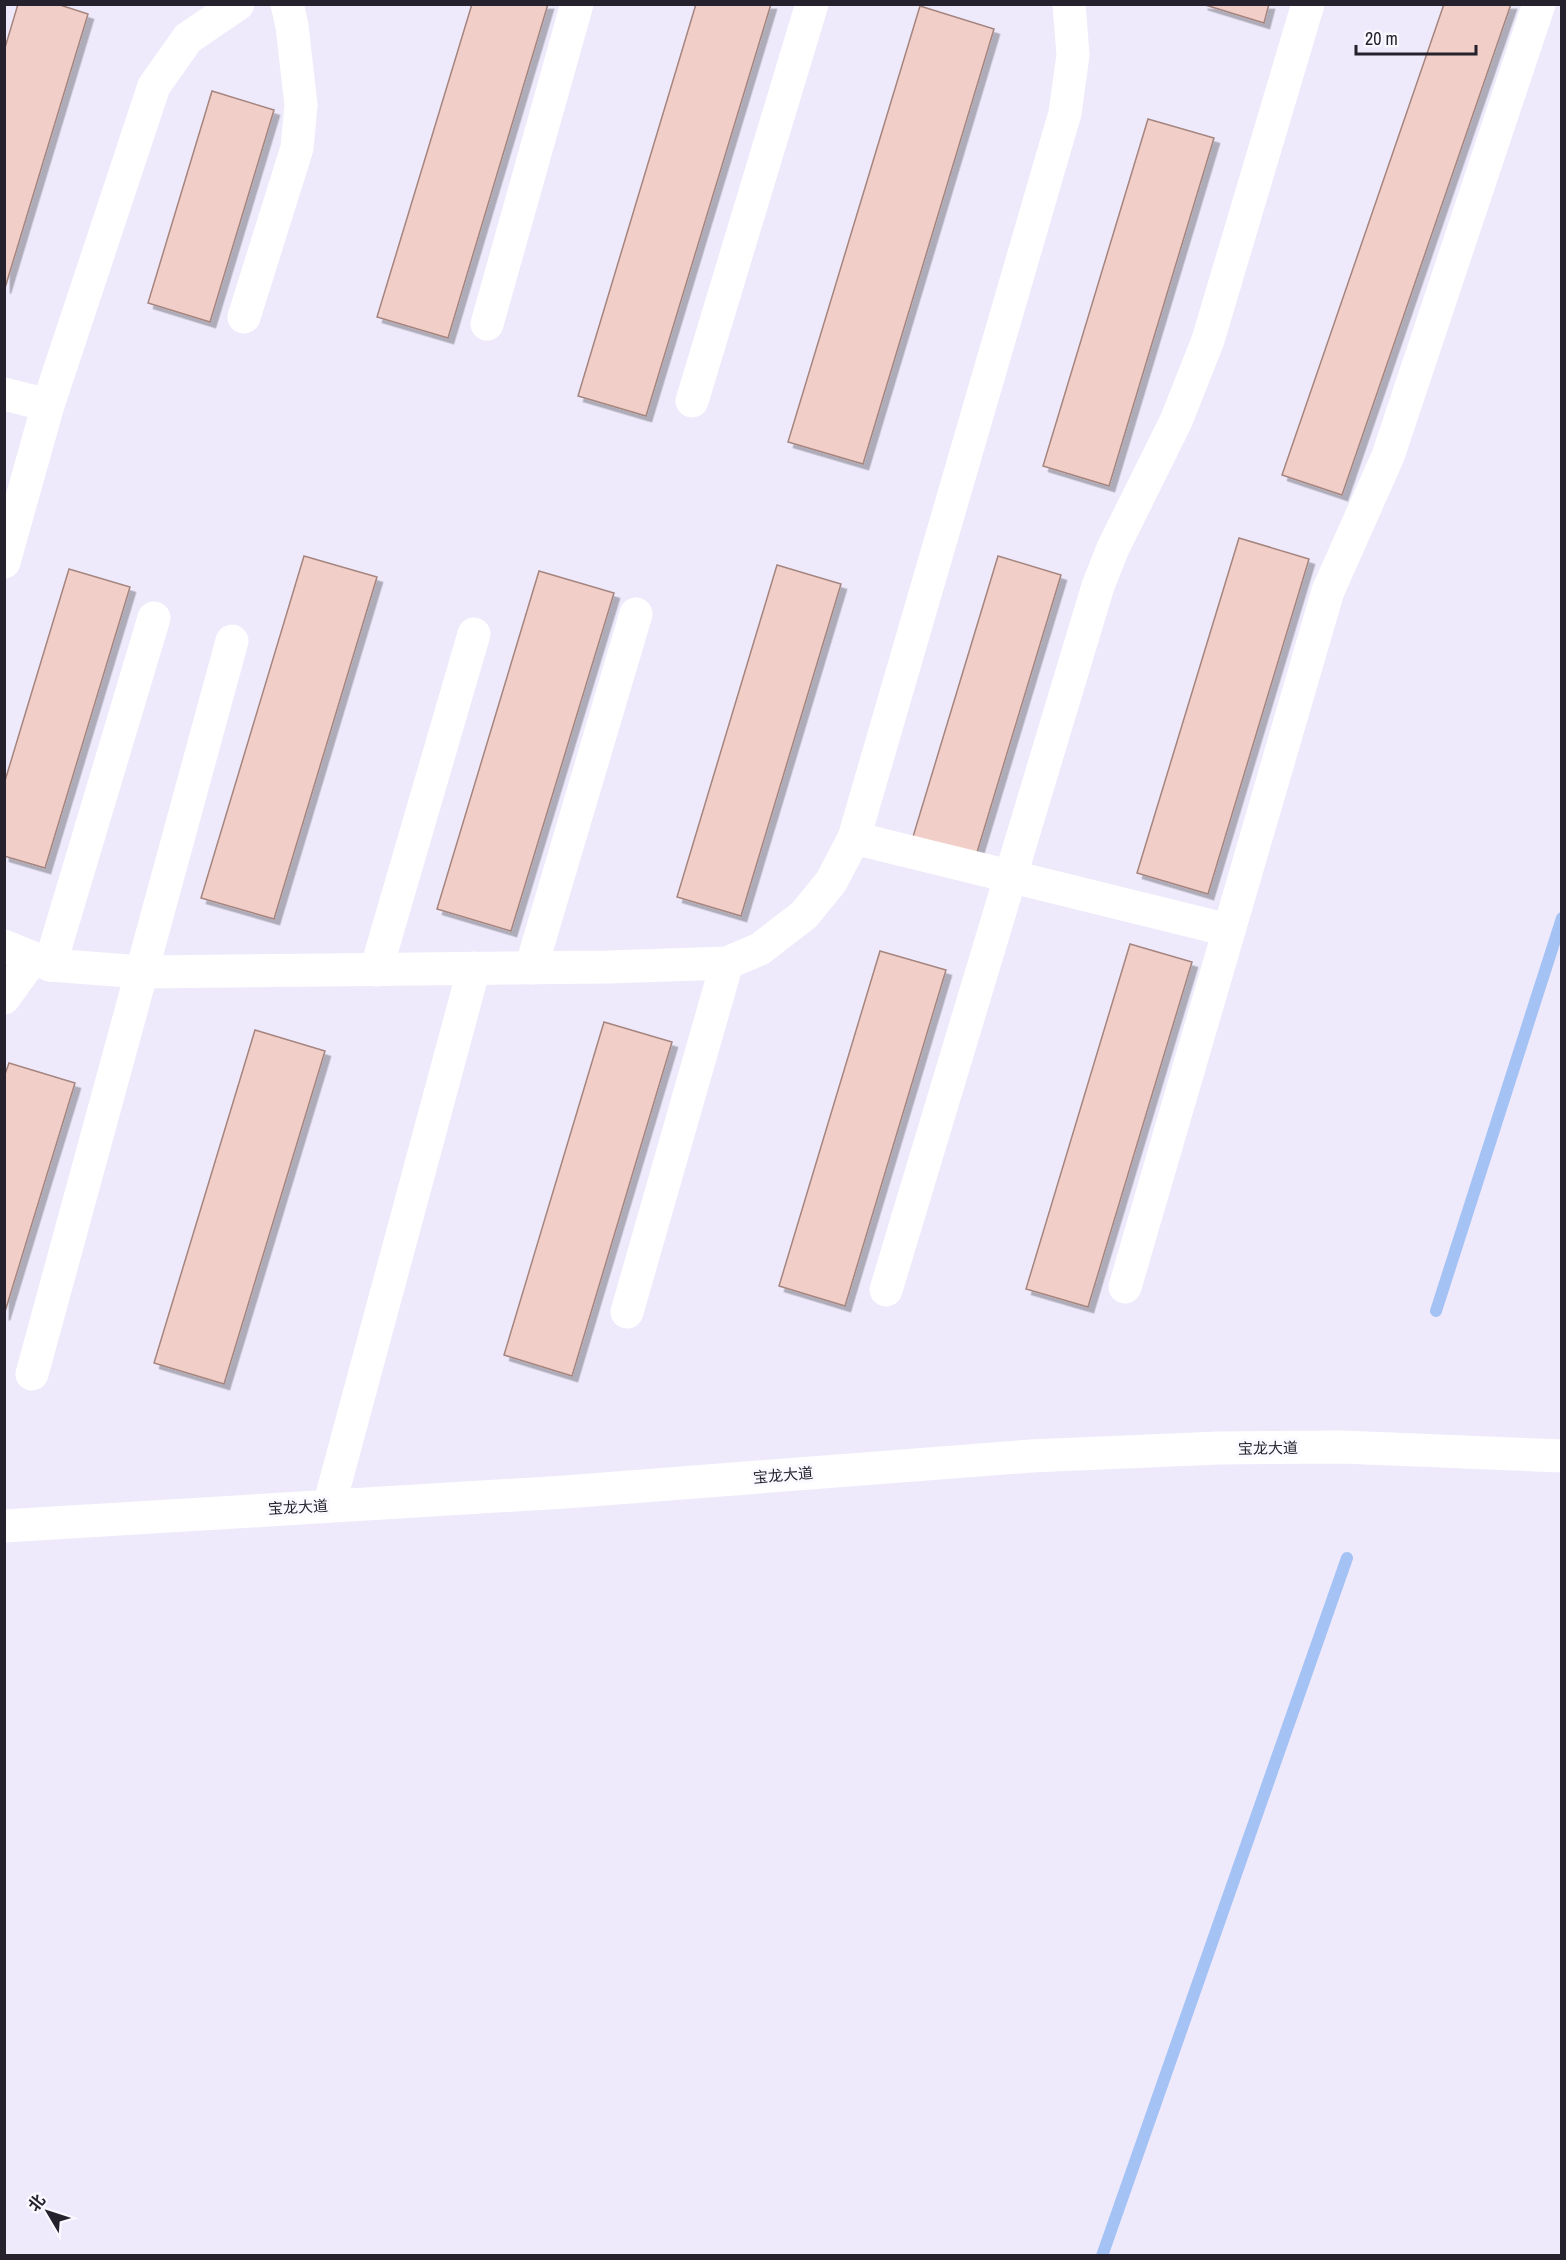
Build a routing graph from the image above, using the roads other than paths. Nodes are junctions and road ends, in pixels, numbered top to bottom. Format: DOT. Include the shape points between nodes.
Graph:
graph roads {
  1 [pos="238,4"];
  2 [pos="287,4"];
  3 [pos="577,4"];
  4 [pos="812,4"];
  5 [pos="1069,4"];
  6 [pos="1308,4"];
  7 [pos="1539,4"];
  8 [pos="244,317"];
  9 [pos="487,324"];
  10 [pos="4,394"];
  11 [pos="692,401"];
  12 [pos="48,405"];
  13 [pos="4,562"];
  14 [pos="636,614"];
  15 [pos="153,618"];
  16 [pos="474,634"];
  17 [pos="231,641"];
  18 [pos="854,838"];
  19 [pos="1009,877"];
  20 [pos="1228,930"];
  21 [pos="29,957"];
  22 [pos="727,963"];
  23 [pos="474,968"];
  24 [pos="531,968"];
  25 [pos="376,970"];
  26 [pos="142,972"];
  27 [pos="4,998"];
  28 [pos="1125,1287"];
  29 [pos="886,1290"];
  30 [pos="627,1312"];
  31 [pos="32,1374"];
  32 [pos="1562,1456"];
  33 [pos="329,1506"];
  34 [pos="4,1526"];
  1 -- 12 [label="street" via="188,38 154,86"];
  2 -- 8 [label="street" via="301,105 297,148"];
  3 -- 9 [label="street"];
  4 -- 11 [label="street"];
  5 -- 18 [label="street" via="1073,55 1065,113"];
  6 -- 19 [label="street" via="1208,340 1176,421 1098,586"];
  7 -- 20 [label="street" via="1388,456 1328,591"];
  10 -- 12 [label="street"];
  12 -- 13 [label="street"];
  14 -- 24 [label="street"];
  15 -- 21 [label="street"];
  16 -- 25 [label="street"];
  17 -- 26 [label="street"];
  18 -- 19 [label="street"];
  18 -- 22 [label="street" via="831,882 804,915 760,949"];
  19 -- 20 [label="street"];
  19 -- 29 [label="street"];
  20 -- 28 [label="street"];
  21 -- 26 [label="street"];
  21 -- 27 [label="street"];
  22 -- 24 [label="street"];
  22 -- 30 [label="street"];
  23 -- 24 [label="street"];
  23 -- 25 [label="street"];
  23 -- 33 [label="street"];
  25 -- 26 [label="street"];
  26 -- 31 [label="street"];
  32 -- 33 [label="street, 宝龙大道" via="1342,1447 1218,1448 1031,1456"];
  33 -- 34 [label="street, 宝龙大道"];
}
